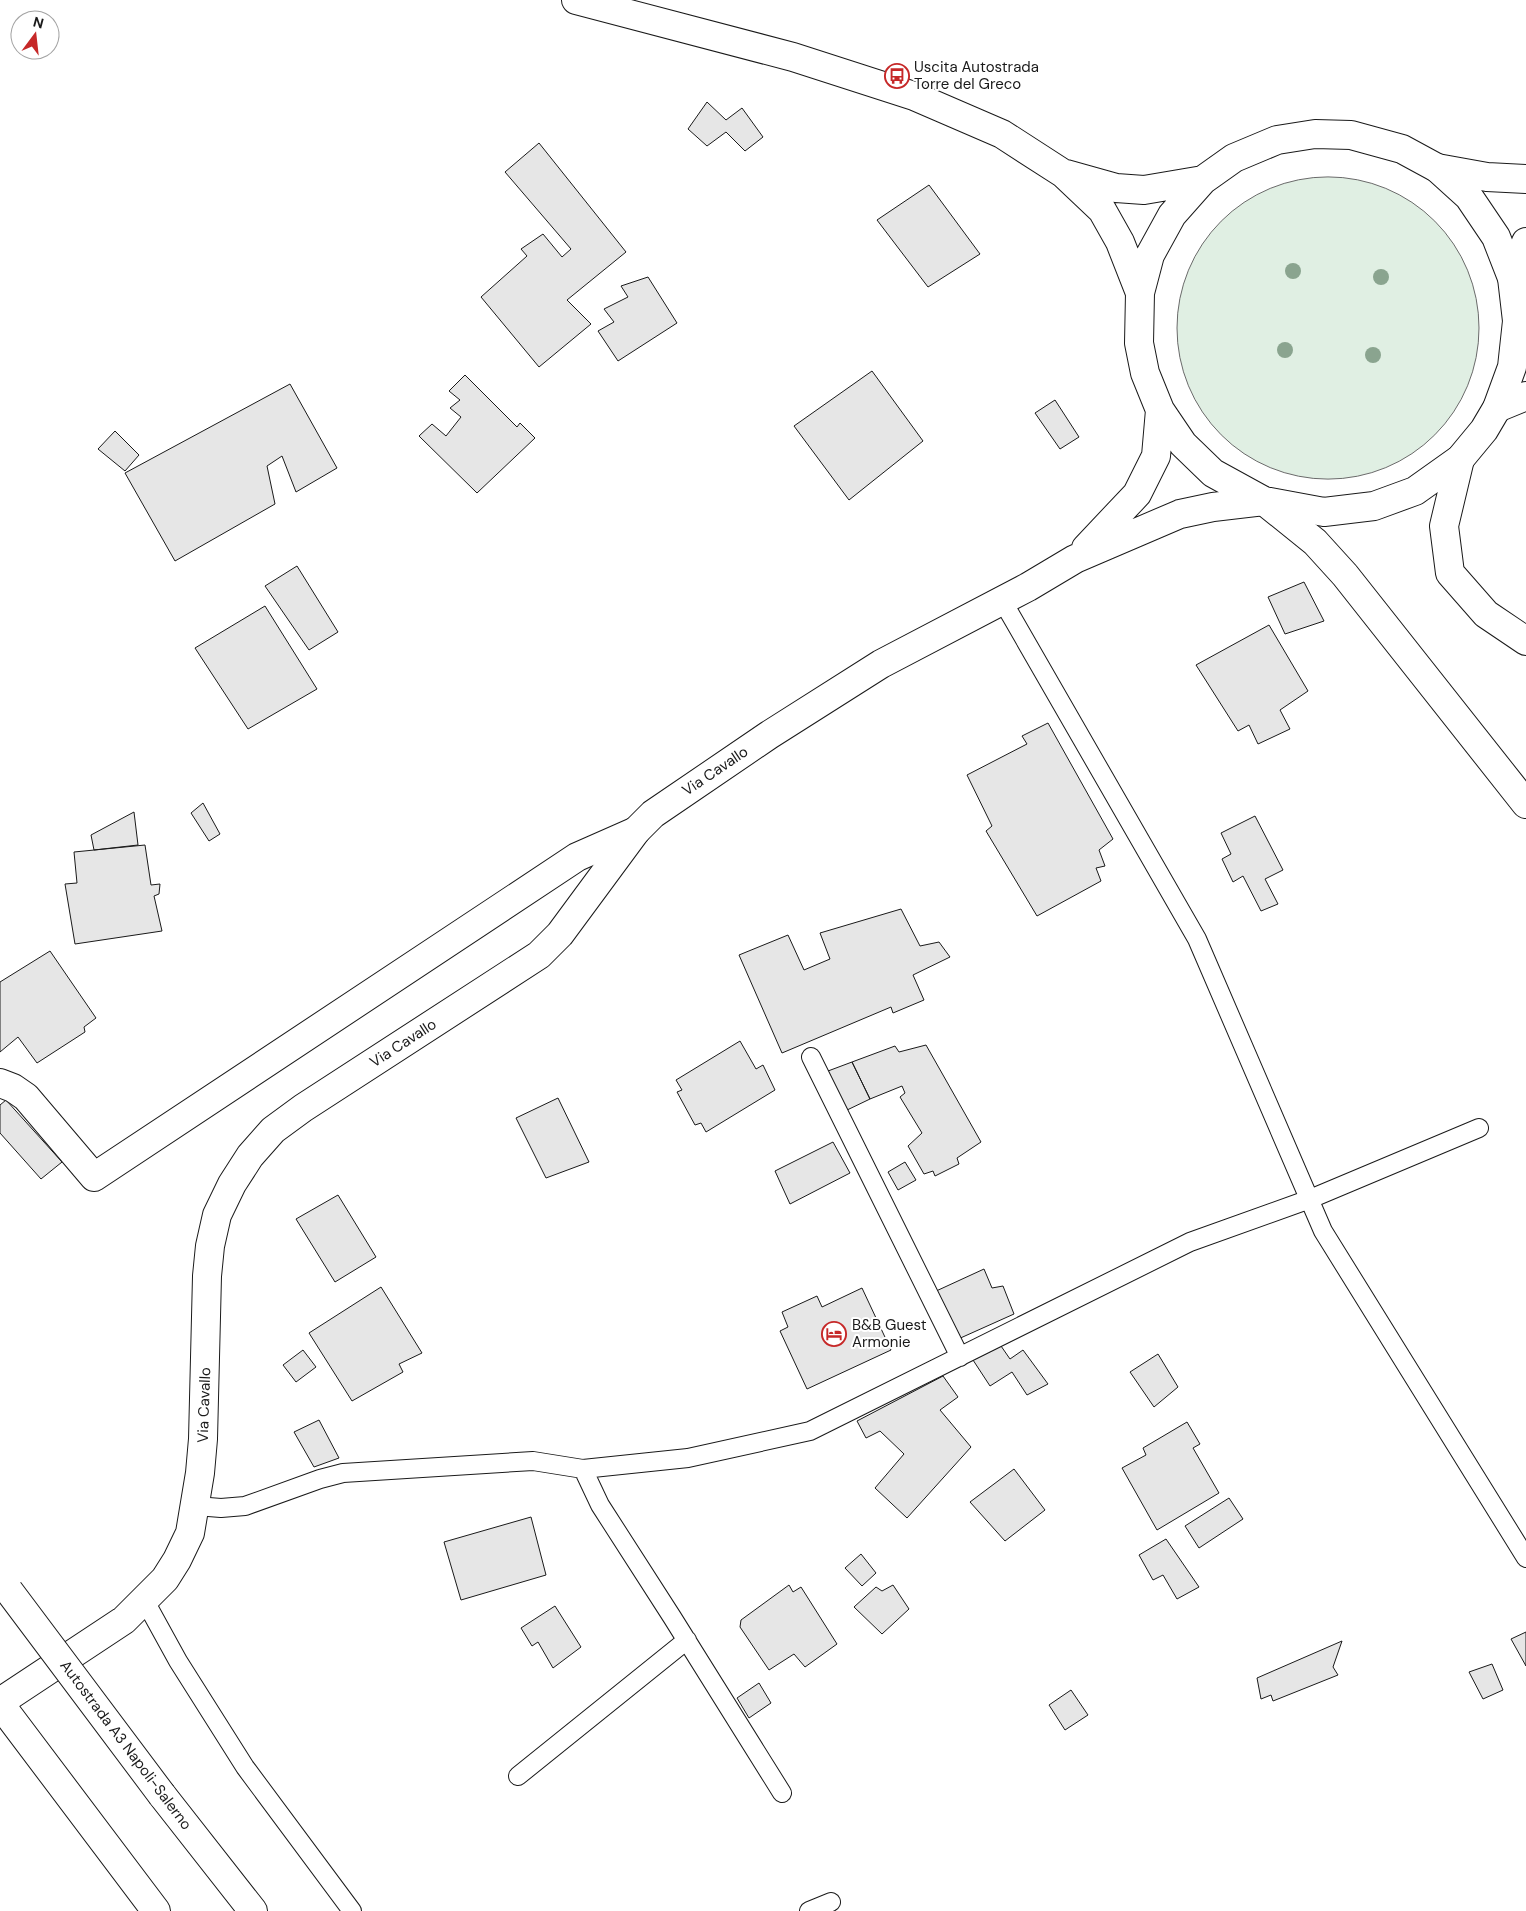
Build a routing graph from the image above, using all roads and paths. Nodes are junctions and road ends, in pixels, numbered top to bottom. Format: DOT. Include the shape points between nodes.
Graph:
graph roads {
  1 [pos="576,0"];
  2 [pos="1437,168"];
  3 [pos="1064,174"];
  4 [pos="1526,179"];
  5 [pos="1202,180"];
  6 [pos="1526,242"];
  7 [pos="1519,283"];
  8 [pos="1140,293"];
  9 [pos="1526,396"];
  10 [pos="1497,408"];
  11 [pos="1160,410"];
  12 [pos="1460,459"];
  13 [pos="1264,501"];
  14 [pos="1075,559"];
  15 [pos="1002,600"];
  16 [pos="1526,642"];
  17 [pos="1526,804"];
  18 [pos="636,831"];
  19 [pos="811,1057"];
  20 [pos="0,1083"];
  21 [pos="1479,1128"];
  22 [pos="1310,1199"];
  23 [pos="960,1357"];
  24 [pos="583,1469"];
  25 [pos="196,1506"];
  26 [pos="1526,1558"];
  27 [pos="5,1585"];
  28 [pos="144,1601"];
  29 [pos="687,1640"];
  30 [pos="0,1703"];
  31 [pos="518,1776"];
  32 [pos="782,1793"];
  33 [pos="831,1902"];
  34 [pos="251,1906"];
  35 [pos="156,1911"];
  36 [pos="352,1911"];
  37 [pos="809,1911"];
  1 -- 3 [label="main road" via="793,56 914,96 1002,134"];
  2 -- 4 [label="main road" via="1486,178"];
  2 -- 5 [label="main road" via="1402,149 1351,135 1315,134 1277,140 1234,158"];
  2 -- 7 [label="main road" via="1469,197 1496,236"];
  3 -- 5 [label="main road" via="1116,188 1144,190"];
  3 -- 8 [label="main road" via="1102,210 1120,242"];
  5 -- 8 [label="main road" via="1172,215 1150,254"];
  6 -- 7 [label="main road"];
  7 -- 10 [label="main road" via="1512,367"];
  8 -- 11 [label="main road" via="1139,343 1145,373"];
  9 -- 10 [label="main road"];
  10 -- 12 [label="main road"];
  11 -- 13 [label="main road" via="1183,444 1213,473"];
  11 -- 14 [label="main road" via="1156,456 1138,494"];
  12 -- 13 [label="main road" via="1415,491 1374,506 1324,512"];
  12 -- 16 [label="main road" via="1444,526 1450,574 1486,614"];
  13 -- 14 [label="main road" via="1180,514"];
  13 -- 17 [label="main road" via="1315,542 1345,575"];
  14 -- 15 [label="main road, Via Cavallo"];
  15 -- 18 [label="main road, Via Cavallo" via="881,664 769,734 672,800"];
  15 -- 22 [label="lane" via="1197,939"];
  18 -- 20 [label="main road" via="577,857 94,1177 26,1097"];
  18 -- 25 [label="main road, Via Cavallo" via="560,934 539,955 303,1108 273,1130 245,1163 217,1215 210,1246 203,1439"];
  19 -- 23 [label="lane"];
  21 -- 22 [label="lane"];
  22 -- 23 [label="lane" via="1190,1242"];
  22 -- 26 [label="lane" via="1323,1231"];
  23 -- 24 [label="lane" via="810,1431 688,1458"];
  24 -- 25 [label="lane" via="533,1461 343,1474 245,1506"];
  24 -- 29 [label="lane" via="600,1505"];
  25 -- 28 [label="main road, Via Cavallo" via="190,1532 177,1560 165,1579"];
  27 -- 34 [label="main road, Autostrada A3 Napoli-Salerno, bridge" via="162,1795"];
  28 -- 30 [label="main road, Via Cavallo" via="124,1620"];
  28 -- 36 [label="lane" via="245,1767"];
  29 -- 31 [label="lane"];
  29 -- 32 [label="lane"];
  30 -- 35 [label="main road"];
  33 -- 37 [label="lane"];
}
